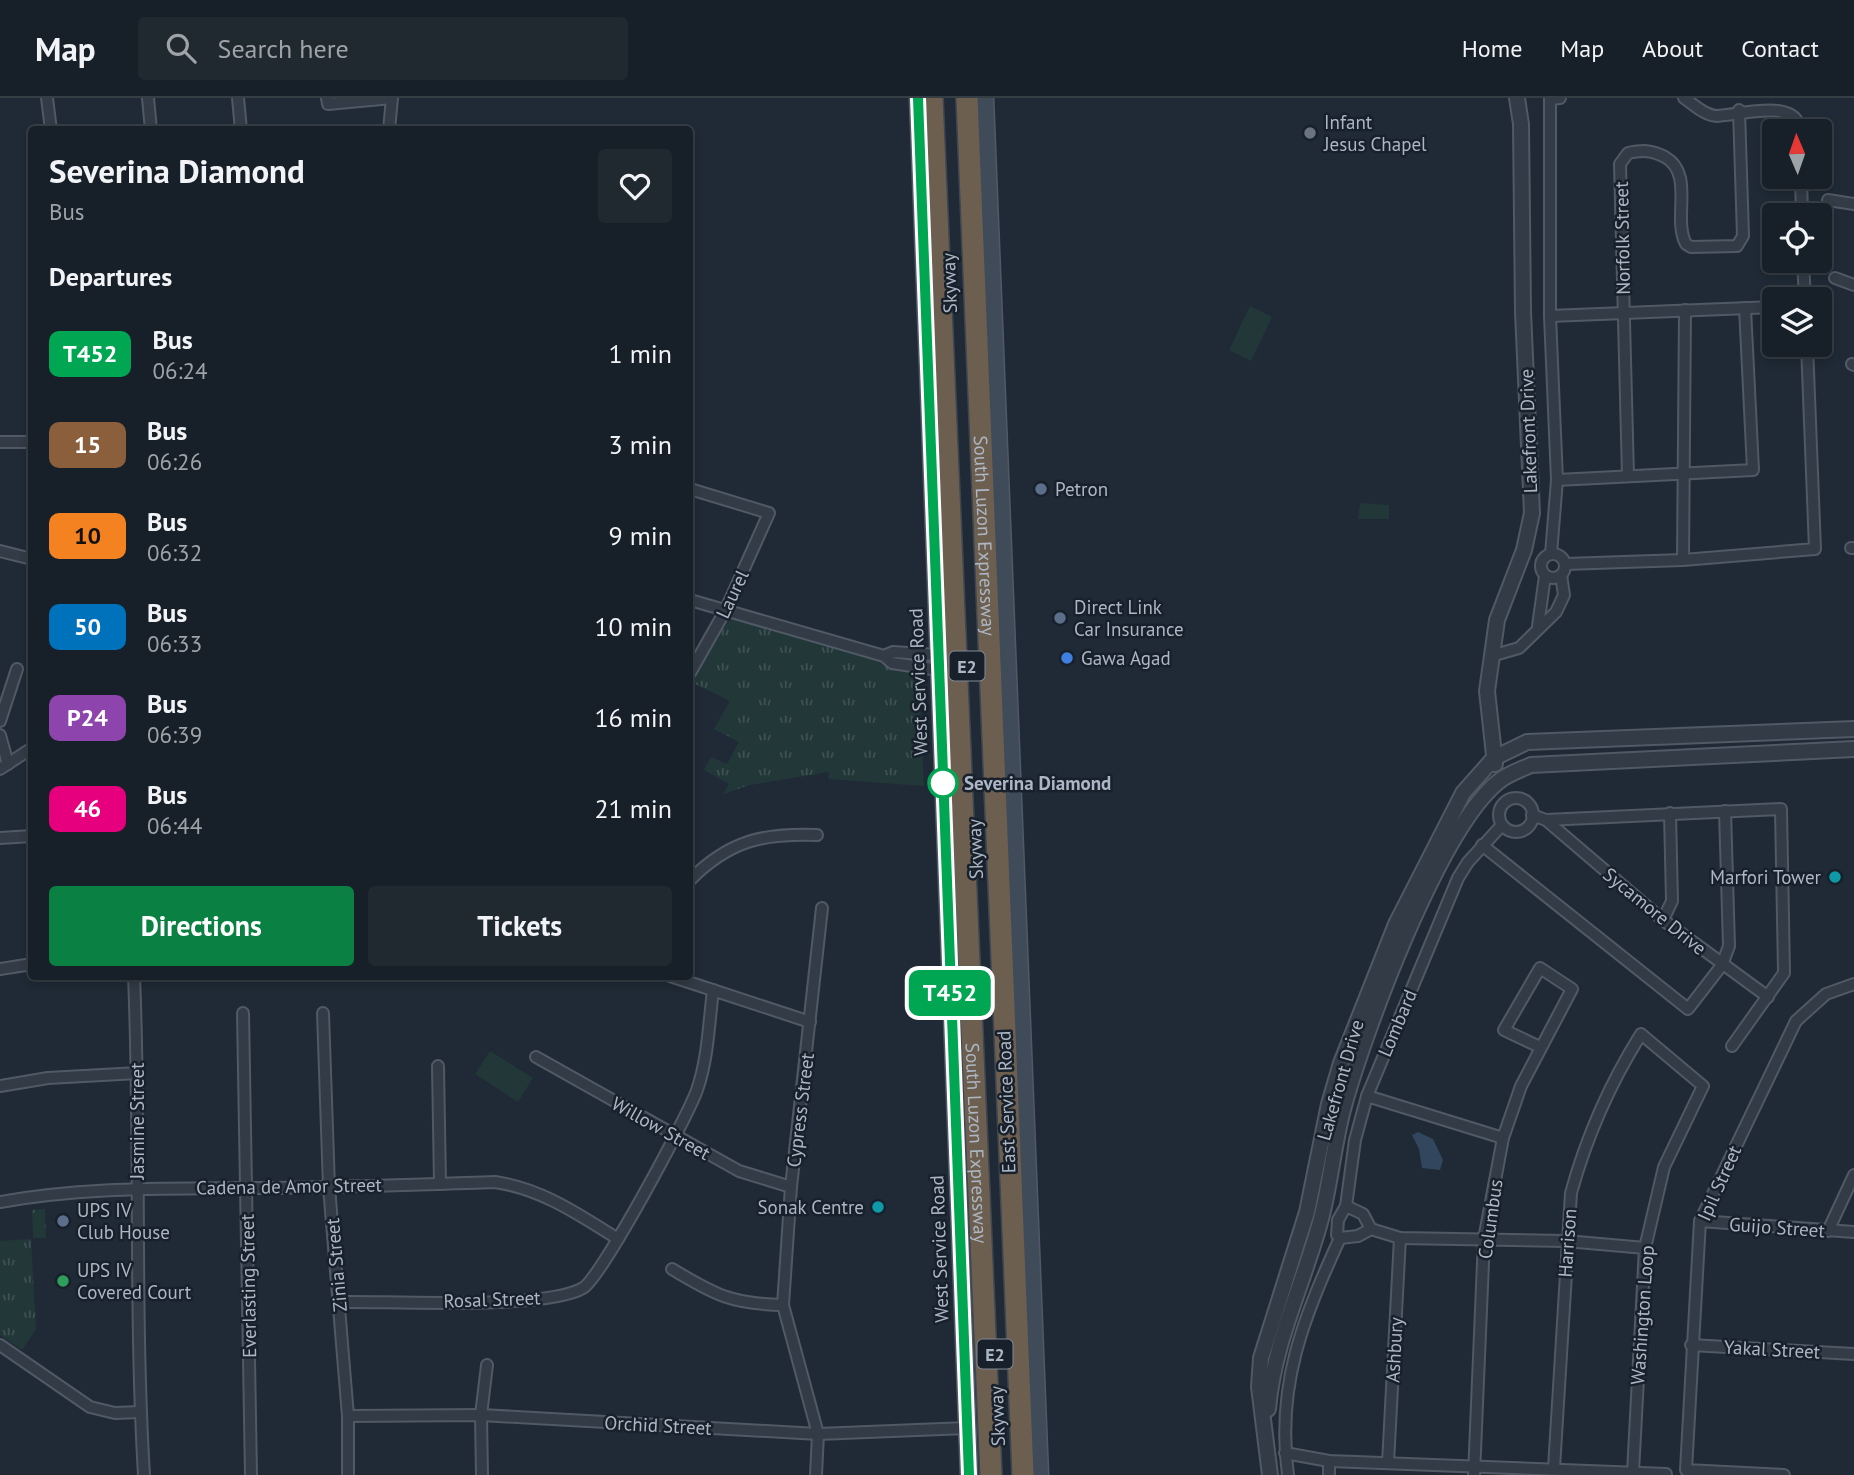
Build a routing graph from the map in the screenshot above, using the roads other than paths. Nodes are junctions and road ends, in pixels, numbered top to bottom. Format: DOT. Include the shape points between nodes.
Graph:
graph roads {
  1 [pos="47,98"];
  2 [pos="148,98"];
  3 [pos="238,98"];
  4 [pos="327,98"];
  5 [pos="392,98"];
  6 [pos="918,98"];
  7 [pos="932,98"];
  8 [pos="943,98"];
  9 [pos="959,98"];
  10 [pos="967,98"];
  11 [pos="985,98"];
  12 [pos="1517,98"];
  13 [pos="1560,98"];
  14 [pos="1684,98"];
  15 [pos="1739,110"];
  16 [pos="1799,119"];
  17 [pos="50,126"];
  18 [pos="151,126"];
  19 [pos="241,126"];
  20 [pos="389,126"];
  21 [pos="1828,200"];
  22 [pos="1854,204"];
  23 [pos="1835,278"];
  24 [pos="1854,285"];
  25 [pos="1762,307"];
  26 [pos="1745,308"];
  27 [pos="1685,310"];
  28 [pos="1624,313"];
  29 [pos="1550,316"];
  30 [pos="1807,357"];
  31 [pos="0,442"];
  32 [pos="28,442"];
  33 [pos="1683,475"];
  34 [pos="1628,476"];
  35 [pos="1557,480"];
  36 [pos="693,490"];
  37 [pos="0,551"];
  38 [pos="1551,554"];
  39 [pos="28,558"];
  40 [pos="1683,560"];
  41 [pos="1563,569"];
  42 [pos="1545,576"];
  43 [pos="693,601"];
  44 [pos="725,611"];
  45 [pos="1538,626"];
  46 [pos="1491,656"];
  47 [pos="938,663"];
  48 [pos="693,668"];
  49 [pos="17,669"];
  50 [pos="0,721"];
  51 [pos="1854,729"];
  52 [pos="0,735"];
  53 [pos="1854,749"];
  54 [pos="28,751"];
  55 [pos="1494,758"];
  56 [pos="4,766"];
  57 [pos="1498,781"];
  58 [pos="1725,811"];
  59 [pos="1670,813"];
  60 [pos="1532,815"];
  61 [pos="1546,820"];
  62 [pos="1502,825"];
  63 [pos="817,835"];
  64 [pos="28,836"];
  65 [pos="0,838"];
  66 [pos="1482,845"];
  67 [pos="693,877"];
  68 [pos="822,908"];
  69 [pos="1663,920"];
  70 [pos="28,965"];
  71 [pos="1722,965"];
  72 [pos="0,969"];
  73 [pos="134,980"];
  74 [pos="682,980"];
  75 [pos="1854,984"];
  76 [pos="713,990"];
  77 [pos="1768,997"];
  78 [pos="243,1013"];
  79 [pos="323,1013"];
  80 [pos="810,1022"];
  81 [pos="1732,1046"];
  82 [pos="1540,1047"];
  83 [pos="536,1057"];
  84 [pos="438,1066"];
  85 [pos="138,1073"];
  86 [pos="0,1086"];
  87 [pos="1703,1086"];
  88 [pos="1367,1096"];
  89 [pos="674,1137"];
  90 [pos="1503,1138"];
  91 [pos="1854,1175"];
  92 [pos="440,1184"];
  93 [pos="791,1186"];
  94 [pos="137,1187"];
  95 [pos="329,1187"];
  96 [pos="246,1188"];
  97 [pos="0,1202"];
  98 [pos="1346,1206"];
  99 [pos="1700,1221"];
  100 [pos="1371,1229"];
  101 [pos="1828,1231"];
  102 [pos="1854,1232"];
  103 [pos="1340,1238"];
  104 [pos="1400,1238"];
  105 [pos="618,1239"];
  106 [pos="1484,1239"];
  107 [pos="1566,1241"];
  108 [pos="1645,1248"];
  109 [pos="673,1269"];
  110 [pos="339,1302"];
  111 [pos="783,1305"];
  112 [pos="0,1345"];
  113 [pos="1691,1345"];
  114 [pos="1854,1354"];
  115 [pos="487,1365"];
  116 [pos="140,1412"];
  117 [pos="481,1415"];
  118 [pos="348,1416"];
  119 [pos="967,1428"];
  120 [pos="1266,1428"];
  121 [pos="818,1434"];
  122 [pos="1285,1453"];
  123 [pos="1329,1461"];
  124 [pos="1388,1462"];
  125 [pos="1554,1468"];
  126 [pos="1474,1470"];
  127 [pos="1633,1472"];
  128 [pos="1649,1474"];
  129 [pos="1666,1474"];
  130 [pos="144,1475"];
  131 [pos="251,1475"];
  132 [pos="348,1475"];
  133 [pos="482,1475"];
  134 [pos="816,1475"];
  135 [pos="969,1475"];
  136 [pos="991,1475"];
  137 [pos="999,1475"];
  138 [pos="1014,1475"];
  139 [pos="1023,1475"];
  140 [pos="1040,1475"];
  141 [pos="1270,1475"];
  142 [pos="1288,1475"];
  143 [pos="1329,1475"];
  144 [pos="1784,1475"];
  1 -- 17 [label="street"];
  2 -- 18 [label="street"];
  3 -- 19 [label="street"];
  4 -- 5 [label="street" via="328,104"];
  5 -- 20 [label="street"];
  6 -- 47 [label="main road, West Service Road"];
  7 -- 136 [label="highway, South Luzon Expressway / E2"];
  8 -- 137 [label="highway, Skyway / E2"];
  9 -- 138 [label="highway, Skyway / E2"];
  10 -- 139 [label="highway, South Luzon Expressway / E2"];
  11 -- 140 [label="main road, East Service Road"];
  12 -- 46 [label="street, Lakefront Drive" via="1532,513 1524,550 1497,620"];
  13 -- 29 [label="street" via="1550,99"];
  14 -- 15 [label="street" via="1717,116"];
  15 -- 16 [label="street" via="1784,104 1794,109"];
  15 -- 28 [label="street, Norfolk Street" via="1743,236 1737,246 1686,244 1679,170 1670,161 1643,150 1628,153 1620,164"];
  21 -- 22 [label="street"];
  23 -- 24 [label="street"];
  25 -- 26 [label="street"];
  26 -- 27 [label="street"];
  26 -- 33 [label="street" via="1753,470"];
  27 -- 28 [label="street"];
  27 -- 33 [label="street"];
  28 -- 29 [label="street"];
  28 -- 34 [label="street"];
  29 -- 35 [label="street"];
  30 -- 40 [label="street" via="1815,549"];
  31 -- 32 [label="street"];
  33 -- 34 [label="street"];
  33 -- 40 [label="street"];
  34 -- 35 [label="street"];
  35 -- 38 [label="street"];
  36 -- 44 [label="street, Laurel" via="769,513"];
  37 -- 39 [label="street"];
  38 -- 41 [label="street" via="1560,556"];
  38 -- 42 [label="street" via="1542,561"];
  40 -- 41 [label="street"];
  41 -- 42 [label="street" via="1554,578"];
  41 -- 45 [label="street" via="1564,595 1556,612"];
  42 -- 45 [label="street"];
  43 -- 44 [label="street"];
  44 -- 47 [label="street" via="884,656 893,652"];
  44 -- 48 [label="street, Laurel"];
  45 -- 46 [label="street" via="1519,648"];
  46 -- 55 [label="street, Lakefront Drive" via="1487,691"];
  47 -- 119 [label="main road, West Service Road"];
  49 -- 50 [label="street"];
  51 -- 55 [label="street, Lakefront Drive" via="1527,742"];
  52 -- 56 [label="street"];
  53 -- 57 [label="street, Lakefront Drive" via="1531,765"];
  54 -- 56 [label="street"];
  55 -- 57 [label="street, Lakefront Drive"];
  55 -- 120 [label="street, Lakefront Drive" via="1463,793 1411,892 1341,1063 1307,1212 1261,1358 1259,1387"];
  57 -- 120 [label="street, Lakefront Drive" via="1472,810 1430,888 1360,1056 1343,1108 1321,1216 1274,1359"];
  58 -- 59 [label="street"];
  58 -- 71 [label="street" via="1729,946"];
  58 -- 77 [label="street" via="1781,808 1786,960 1784,973"];
  59 -- 61 [label="street"];
  59 -- 69 [label="street" via="1672,901"];
  60 -- 61 [label="street"];
  60 -- 62 [label="street" via="1521,831"];
  60 -- 62 [label="street" via="1524,801 1513,799 1500,809"];
  61 -- 69 [label="street, Sycamore Drive"];
  62 -- 66 [label="street, Lombard"];
  63 -- 67 [label="street" via="779,835 740,843 719,853"];
  64 -- 65 [label="street"];
  66 -- 71 [label="street" via="1688,1009"];
  66 -- 88 [label="street, Lombard" via="1458,878"];
  68 -- 80 [label="street, Cypress Street"];
  69 -- 71 [label="street, Sycamore Drive"];
  70 -- 72 [label="street"];
  71 -- 77 [label="street, Sycamore Drive"];
  73 -- 85 [label="street, Jasmine Street"];
  74 -- 76 [label="street"];
  75 -- 99 [label="street, Ipil Street" via="1826,994 1796,1021"];
  76 -- 80 [label="street"];
  76 -- 89 [label="street, Rosal Street" via="697,1090"];
  77 -- 81 [label="street"];
  78 -- 96 [label="street, Everlasting Street"];
  79 -- 95 [label="street, Zinia Street"];
  80 -- 93 [label="street, Cypress Street"];
  82 -- 82 [label="street, Columbus" via="1572,989 1540,968 1504,1030"];
  82 -- 90 [label="street, Columbus"];
  83 -- 89 [label="street, Willow Street"];
  84 -- 92 [label="street"];
  85 -- 86 [label="street"];
  85 -- 94 [label="street, Jasmine Street"];
  87 -- 107 [label="street, Harrison" via="1641,1034 1605,1095 1581,1156"];
  87 -- 108 [label="street, Washington Loop" via="1664,1167"];
  88 -- 90 [label="street"];
  88 -- 98 [label="street, Lombard" via="1355,1140"];
  89 -- 93 [label="street, Willow Street" via="739,1171"];
  89 -- 105 [label="street, Rosal Street"];
  90 -- 106 [label="street, Columbus"];
  91 -- 101 [label="street"];
  92 -- 95 [label="street, Cadena de Amor Street"];
  92 -- 105 [label="street, Cadena de Amor Street" via="522,1186 552,1198"];
  93 -- 111 [label="street, Cypress Street"];
  94 -- 96 [label="street, Cadena de Amor Street"];
  94 -- 97 [label="street, Cadena de Amor Street"];
  94 -- 116 [label="street, Jasmine Street"];
  95 -- 96 [label="street, Cadena de Amor Street"];
  95 -- 110 [label="street, Zinia Street"];
  96 -- 131 [label="street, Everlasting Street"];
  98 -- 100 [label="street" via="1363,1214"];
  98 -- 103 [label="street, Lombard" via="1336,1229"];
  99 -- 101 [label="street, Guijo Street"];
  99 -- 113 [label="street, Ipil Street"];
  100 -- 103 [label="street"];
  100 -- 104 [label="street"];
  101 -- 102 [label="street, Guijo Street"];
  103 -- 122 [label="street, Lombard" via="1299,1338 1284,1409"];
  104 -- 106 [label="street"];
  104 -- 124 [label="street, Ashbury"];
  105 -- 110 [label="street, Rosal Street" via="585,1288 558,1297"];
  106 -- 107 [label="street"];
  106 -- 126 [label="street, Columbus"];
  107 -- 108 [label="street"];
  107 -- 125 [label="street, Harrison"];
  108 -- 127 [label="street, Washington Loop"];
  109 -- 111 [label="street" via="716,1295"];
  110 -- 118 [label="street, Zinia Street"];
  111 -- 121 [label="street, Cypress Street"];
  112 -- 116 [label="street" via="90,1407"];
  113 -- 114 [label="street, Yakal Street"];
  113 -- 144 [label="street, Ipil Street" via="1686,1470"];
  115 -- 117 [label="street"];
  116 -- 130 [label="street, Jasmine Street"];
  117 -- 118 [label="street, Orchid Street"];
  117 -- 121 [label="street, Orchid Street"];
  117 -- 133 [label="street"];
  118 -- 132 [label="street, Zinia Street"];
  119 -- 121 [label="street, Orchid Street"];
  119 -- 135 [label="main road, West Service Road"];
  120 -- 141 [label="street, Lakefront Drive"];
  121 -- 134 [label="street, Cypress Street"];
  122 -- 123 [label="street"];
  122 -- 142 [label="street, Lombard"];
  123 -- 124 [label="street"];
  123 -- 143 [label="street"];
  124 -- 126 [label="street"];
  125 -- 126 [label="street"];
  125 -- 127 [label="street"];
  127 -- 128 [label="street"];
  128 -- 129 [label="street"];
}
